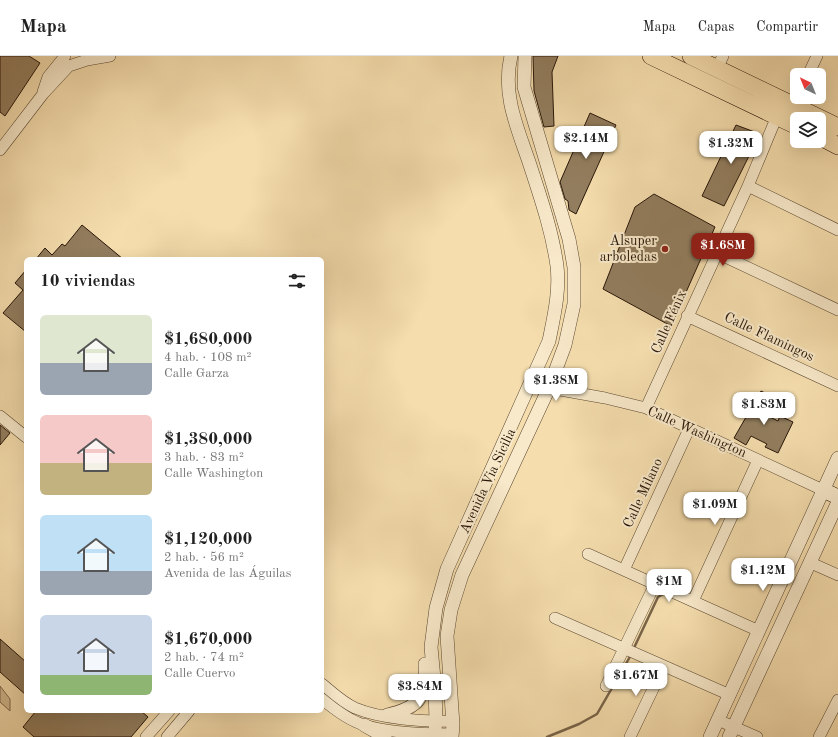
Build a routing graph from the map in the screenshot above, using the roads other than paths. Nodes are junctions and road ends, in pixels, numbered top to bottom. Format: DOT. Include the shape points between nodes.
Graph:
graph roads {
  1 [pos="65,56"];
  2 [pos="105,56"];
  3 [pos="511,56"];
  4 [pos="525,56"];
  5 [pos="651,56"];
  6 [pos="691,56"];
  7 [pos="817,56"];
  8 [pos="720,62"];
  9 [pos="811,68"];
  10 [pos="690,75"];
  11 [pos="43,94"];
  12 [pos="790,98"];
  13 [pos="793,104"];
  14 [pos="800,104"];
  15 [pos="777,116"];
  16 [pos="790,122"];
  17 [pos="838,127"];
  18 [pos="826,140"];
  19 [pos="838,146"];
  20 [pos="0,150"];
  21 [pos="748,186"];
  22 [pos="838,230"];
  23 [pos="717,253"];
  24 [pos="838,310"];
  25 [pos="687,316"];
  26 [pos="838,386"];
  27 [pos="549,388"];
  28 [pos="646,408"];
  29 [pos="0,416"];
  30 [pos="689,428"];
  31 [pos="24,435"];
  32 [pos="838,458"];
  33 [pos="758,460"];
  34 [pos="823,490"];
  35 [pos="838,497"];
  36 [pos="838,502"];
  37 [pos="588,554"];
  38 [pos="811,563"];
  39 [pos="624,570"];
  40 [pos="838,575"];
  41 [pos="655,584"];
  42 [pos="693,601"];
  43 [pos="555,618"];
  44 [pos="433,627"];
  45 [pos="760,631"];
  46 [pos="624,649"];
  47 [pos="664,666"];
  48 [pos="324,686"];
  49 [pos="606,686"];
  50 [pos="730,695"];
  51 [pos="324,700"];
  52 [pos="838,700"];
  53 [pos="167,713"];
  54 [pos="188,713"];
  55 [pos="387,715"];
  56 [pos="718,720"];
  57 [pos="364,725"];
  58 [pos="435,731"];
  59 [pos="453,731"];
  60 [pos="731,732"];
  61 [pos="146,737"];
  62 [pos="167,737"];
  63 [pos="385,737"];
  64 [pos="630,737"];
  65 [pos="710,737"];
  66 [pos="756,737"];
  67 [pos="820,737"];
  1 -- 11 [label="street" via="48,77"];
  2 -- 11 [label="street" via="69,66"];
  3 -- 44 [label="street, Avenida Via Sicilia" via="508,70 510,108 543,206 557,266 557,302 549,341 448,569"];
  4 -- 27 [label="street, Avenida Via Sicilia" via="524,87 562,213 574,267 574,304 565,345"];
  5 -- 10 [label="main road"];
  6 -- 8 [label="main road"];
  7 -- 9 [label="street"];
  8 -- 10 [label="main road"];
  8 -- 12 [label="main road"];
  10 -- 15 [label="main road"];
  11 -- 20 [label="street"];
  13 -- 15 [label="main road" via="789,112"];
  14 -- 17 [label="main road"];
  15 -- 16 [label="main road"];
  15 -- 21 [label="street, Calle Fénix"];
  18 -- 19 [label="main road"];
  21 -- 22 [label="street"];
  21 -- 23 [label="street, Calle Fénix"];
  23 -- 24 [label="street"];
  23 -- 25 [label="street, Calle Fénix"];
  25 -- 26 [label="street, Calle Flamingos"];
  25 -- 28 [label="street, Calle Fénix"];
  27 -- 28 [label="street, Calle Washington"];
  27 -- 59 [label="street, Avenida Via Sicilia" via="462,575 451,610 447,636"];
  28 -- 30 [label="street, Calle Washington"];
  29 -- 31 [label="street"];
  30 -- 33 [label="street, Calle Washington"];
  30 -- 39 [label="street, Calle Milano"];
  32 -- 34 [label="street"];
  33 -- 34 [label="street, Calle Washington"];
  33 -- 42 [label="street"];
  34 -- 35 [label="main road, Calle Washington"];
  34 -- 45 [label="street"];
  36 -- 38 [label="street"];
  37 -- 39 [label="street"];
  38 -- 40 [label="street"];
  38 -- 60 [label="street"];
  39 -- 41 [label="street"];
  41 -- 42 [label="street"];
  41 -- 46 [label="street"];
  42 -- 45 [label="street"];
  43 -- 46 [label="street"];
  44 -- 55 [label="street" via="424,645 424,692 415,704 401,712"];
  44 -- 58 [label="street, Avenida Via Sicilia" via="431,647"];
  45 -- 50 [label="street"];
  46 -- 47 [label="street"];
  46 -- 49 [label="street"];
  47 -- 50 [label="street"];
  47 -- 64 [label="street"];
  48 -- 55 [label="street" via="354,708"];
  50 -- 56 [label="street"];
  51 -- 57 [label="street" via="346,717"];
  52 -- 67 [label="street"];
  53 -- 61 [label="street"];
  54 -- 62 [label="street"];
  55 -- 58 [label="street"];
  56 -- 60 [label="street"];
  56 -- 65 [label="street"];
  57 -- 58 [label="street"];
  57 -- 63 [label="street"];
  58 -- 59 [label="street"];
  60 -- 66 [label="street"];
}
